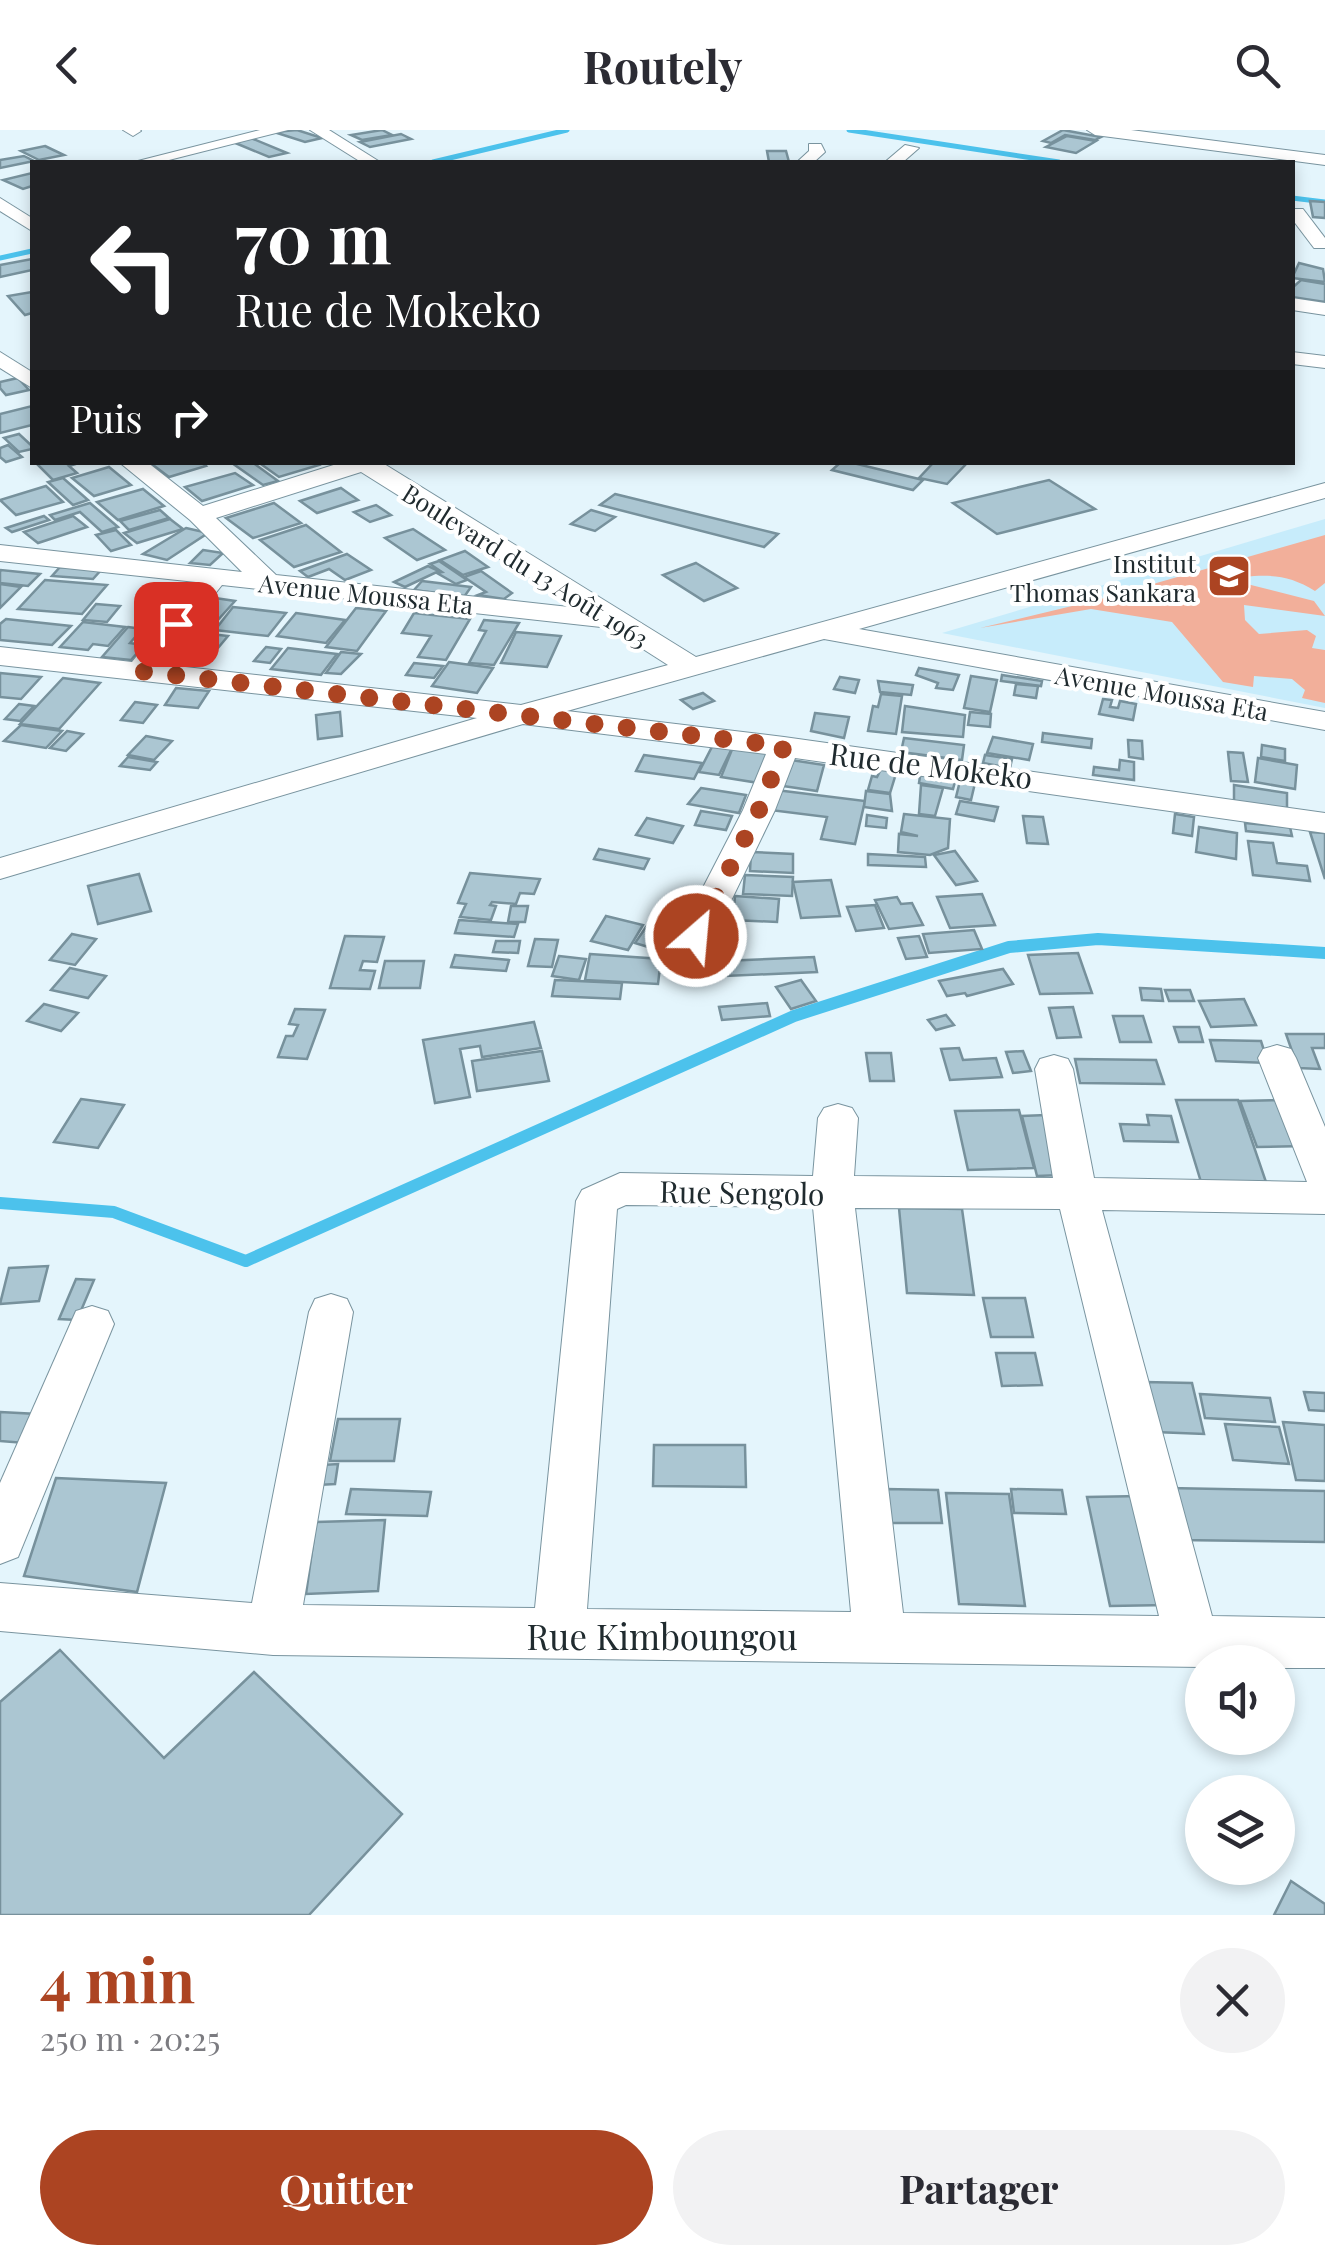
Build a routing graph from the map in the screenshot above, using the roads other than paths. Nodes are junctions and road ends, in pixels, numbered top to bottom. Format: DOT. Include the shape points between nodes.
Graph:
graph roads {
  1 [pos="280,130"];
  2 [pos="318,130"];
  3 [pos="1094,130"];
  4 [pos="1166,130"];
  5 [pos="1140,136"];
  6 [pos="1189,142"];
  7 [pos="1325,145"];
  8 [pos="911,148"];
  9 [pos="1279,154"];
  10 [pos="151,160"];
  11 [pos="369,160"];
  12 [pos="896,160"];
  13 [pos="1179,160"];
  14 [pos="1325,160"];
  15 [pos="5,198"];
  16 [pos="1297,213"];
  17 [pos="30,224"];
  18 [pos="1295,245"];
  19 [pos="1320,252"];
  20 [pos="1295,304"];
  21 [pos="1325,309"];
  22 [pos="0,358"];
  23 [pos="1295,358"];
  24 [pos="1325,362"];
  25 [pos="21,375"];
  26 [pos="135,465"];
  27 [pos="359,465"];
  28 [pos="368,465"];
  29 [pos="1325,490"];
  30 [pos="199,515"];
  31 [pos="1,553"];
  32 [pos="214,578"];
  33 [pos="267,581"];
  34 [pos="612,620"];
  35 [pos="823,630"];
  36 [pos="0,656"];
  37 [pos="692,667"];
  38 [pos="139,671"];
  39 [pos="520,715"];
  40 [pos="1325,721"];
  41 [pos="784,746"];
  42 [pos="1325,823"];
  43 [pos="0,869"];
  44 [pos="696,936"];
  45 [pos="1276,1058"];
  46 [pos="1054,1069"];
  47 [pos="838,1118"];
  48 [pos="1325,1177"];
  49 [pos="1076,1191"];
  50 [pos="832,1194"];
  51 [pos="1325,1198"];
  52 [pos="331,1312"];
  53 [pos="92,1324"];
  54 [pos="0,1542"];
  55 [pos="0,1607"];
  56 [pos="273,1630"];
  57 [pos="560,1634"];
  58 [pos="880,1637"];
  59 [pos="1192,1641"];
  60 [pos="1325,1644"];
  1 -- 10 [label="street"];
  2 -- 11 [label="street"];
  3 -- 5 [label="street"];
  4 -- 5 [label="street"];
  5 -- 6 [label="street"];
  6 -- 9 [label="street"];
  6 -- 13 [label="street"];
  7 -- 9 [label="street"];
  8 -- 12 [label="street"];
  9 -- 14 [label="street"];
  15 -- 17 [label="street"];
  16 -- 19 [label="street"];
  18 -- 19 [label="street"];
  20 -- 21 [label="street"];
  22 -- 25 [label="street"];
  23 -- 24 [label="street"];
  26 -- 30 [label="street"];
  27 -- 30 [label="street"];
  28 -- 34 [label="street, Boulevard du 13 Août 1963"];
  29 -- 35 [label="street"];
  30 -- 33 [label="street"];
  31 -- 32 [label="street, Avenue Moussa Eta"];
  32 -- 33 [label="street, Avenue Moussa Eta"];
  32 -- 38 [label="street"];
  33 -- 34 [label="street, Avenue Moussa Eta"];
  34 -- 37 [label="street, Boulevard du 13 Août 1963"];
  35 -- 37 [label="street"];
  35 -- 40 [label="street, Avenue Moussa Eta"];
  36 -- 38 [label="street, Rue de Mokeko"];
  37 -- 39 [label="street"];
  38 -- 39 [label="street, Rue de Mokeko"];
  39 -- 41 [label="street, Rue de Mokeko"];
  39 -- 43 [label="street"];
  41 -- 42 [label="street, Rue de Mokeko"];
  41 -- 44 [label="street"];
  45 -- 48 [label="street"];
  46 -- 49 [label="street"];
  47 -- 50 [label="street"];
  49 -- 50 [label="street, Rue Sengolo"];
  49 -- 51 [label="street, Rue Sengolo"];
  49 -- 59 [label="street"];
  50 -- 57 [label="street, Rue Sengolo" via="620,1189 598,1202"];
  50 -- 58 [label="street"];
  52 -- 56 [label="street"];
  53 -- 54 [label="street"];
  55 -- 56 [label="street, Rue Kimboungou"];
  56 -- 57 [label="street, Rue Kimboungou"];
  57 -- 58 [label="street, Rue Kimboungou"];
  58 -- 59 [label="street, Rue Kimboungou"];
  59 -- 60 [label="street, Rue Kimboungou"];
}
